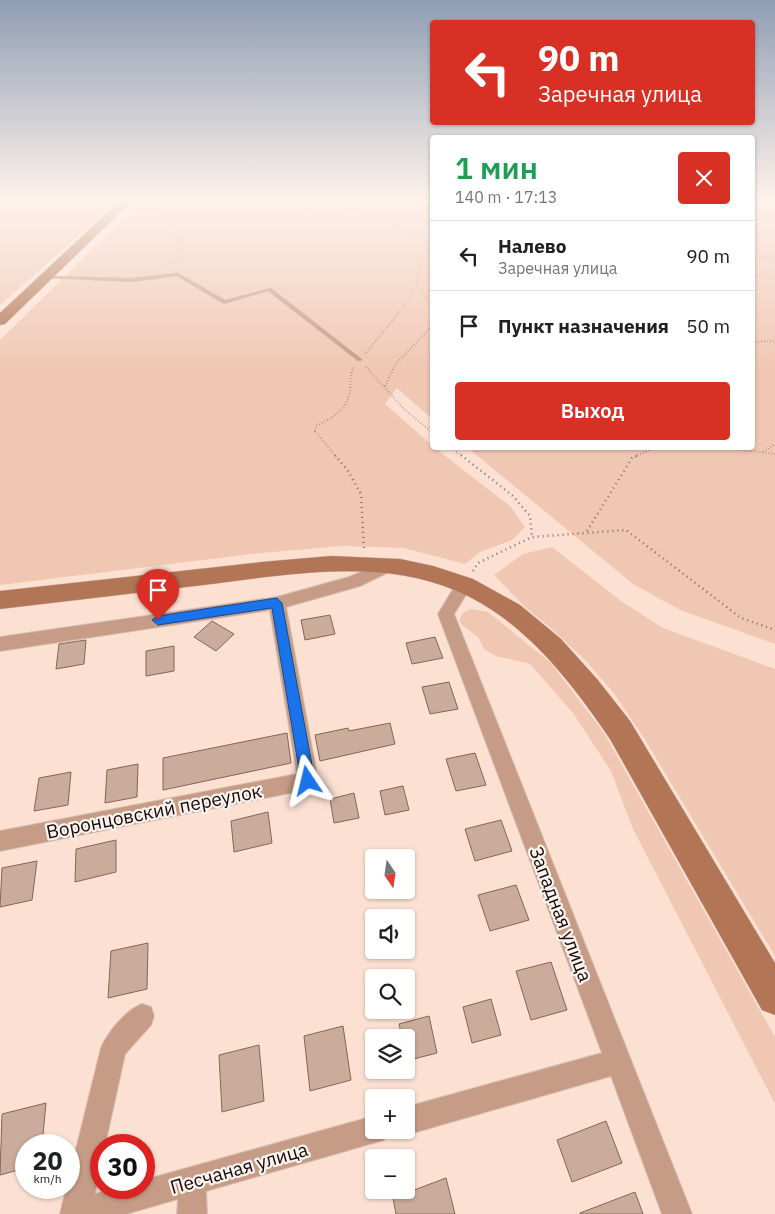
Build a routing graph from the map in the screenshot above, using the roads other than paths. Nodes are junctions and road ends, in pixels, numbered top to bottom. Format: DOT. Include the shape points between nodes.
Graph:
graph roads {
  1 [pos="69,257"];
  2 [pos="47,277"];
  3 [pos="0,320"];
  4 [pos="360,360"];
  5 [pos="376,566"];
  6 [pos="464,584"];
  7 [pos="0,600"];
  8 [pos="277,603"];
  9 [pos="0,644"];
  10 [pos="0,841"];
  11 [pos="775,997"];
  12 [pos="142,1016"];
  13 [pos="618,1061"];
  14 [pos="415,1118"];
  15 [pos="365,1133"];
  16 [pos="192,1181"];
  17 [pos="76,1214"];
  18 [pos="192,1214"];
  19 [pos="677,1214"];
  1 -- 2 [label="main road"];
  2 -- 3 [label="main road"];
  2 -- 4 [label="lane" via="131,280 178,274 224,302 269,289"];
  5 -- 6 [label="main road"];
  5 -- 7 [label="main road" via="308,566"];
  5 -- 8 [label="street" via="354,582"];
  6 -- 11 [label="main road" via="513,613 537,632 567,660 596,695 620,730"];
  6 -- 13 [label="street, Западная улица" via="446,614"];
  8 -- 9 [label="street"];
  8 -- 10 [label="street, Воронцовский переулок" via="308,781"];
  12 -- 17 [label="street" via="114,1048"];
  13 -- 14 [label="street"];
  13 -- 19 [label="street, Западная улица"];
  15 -- 16 [label="street, Песчаная улица"];
  16 -- 17 [label="street, Песчаная улица"];
  16 -- 18 [label="street"];
}
